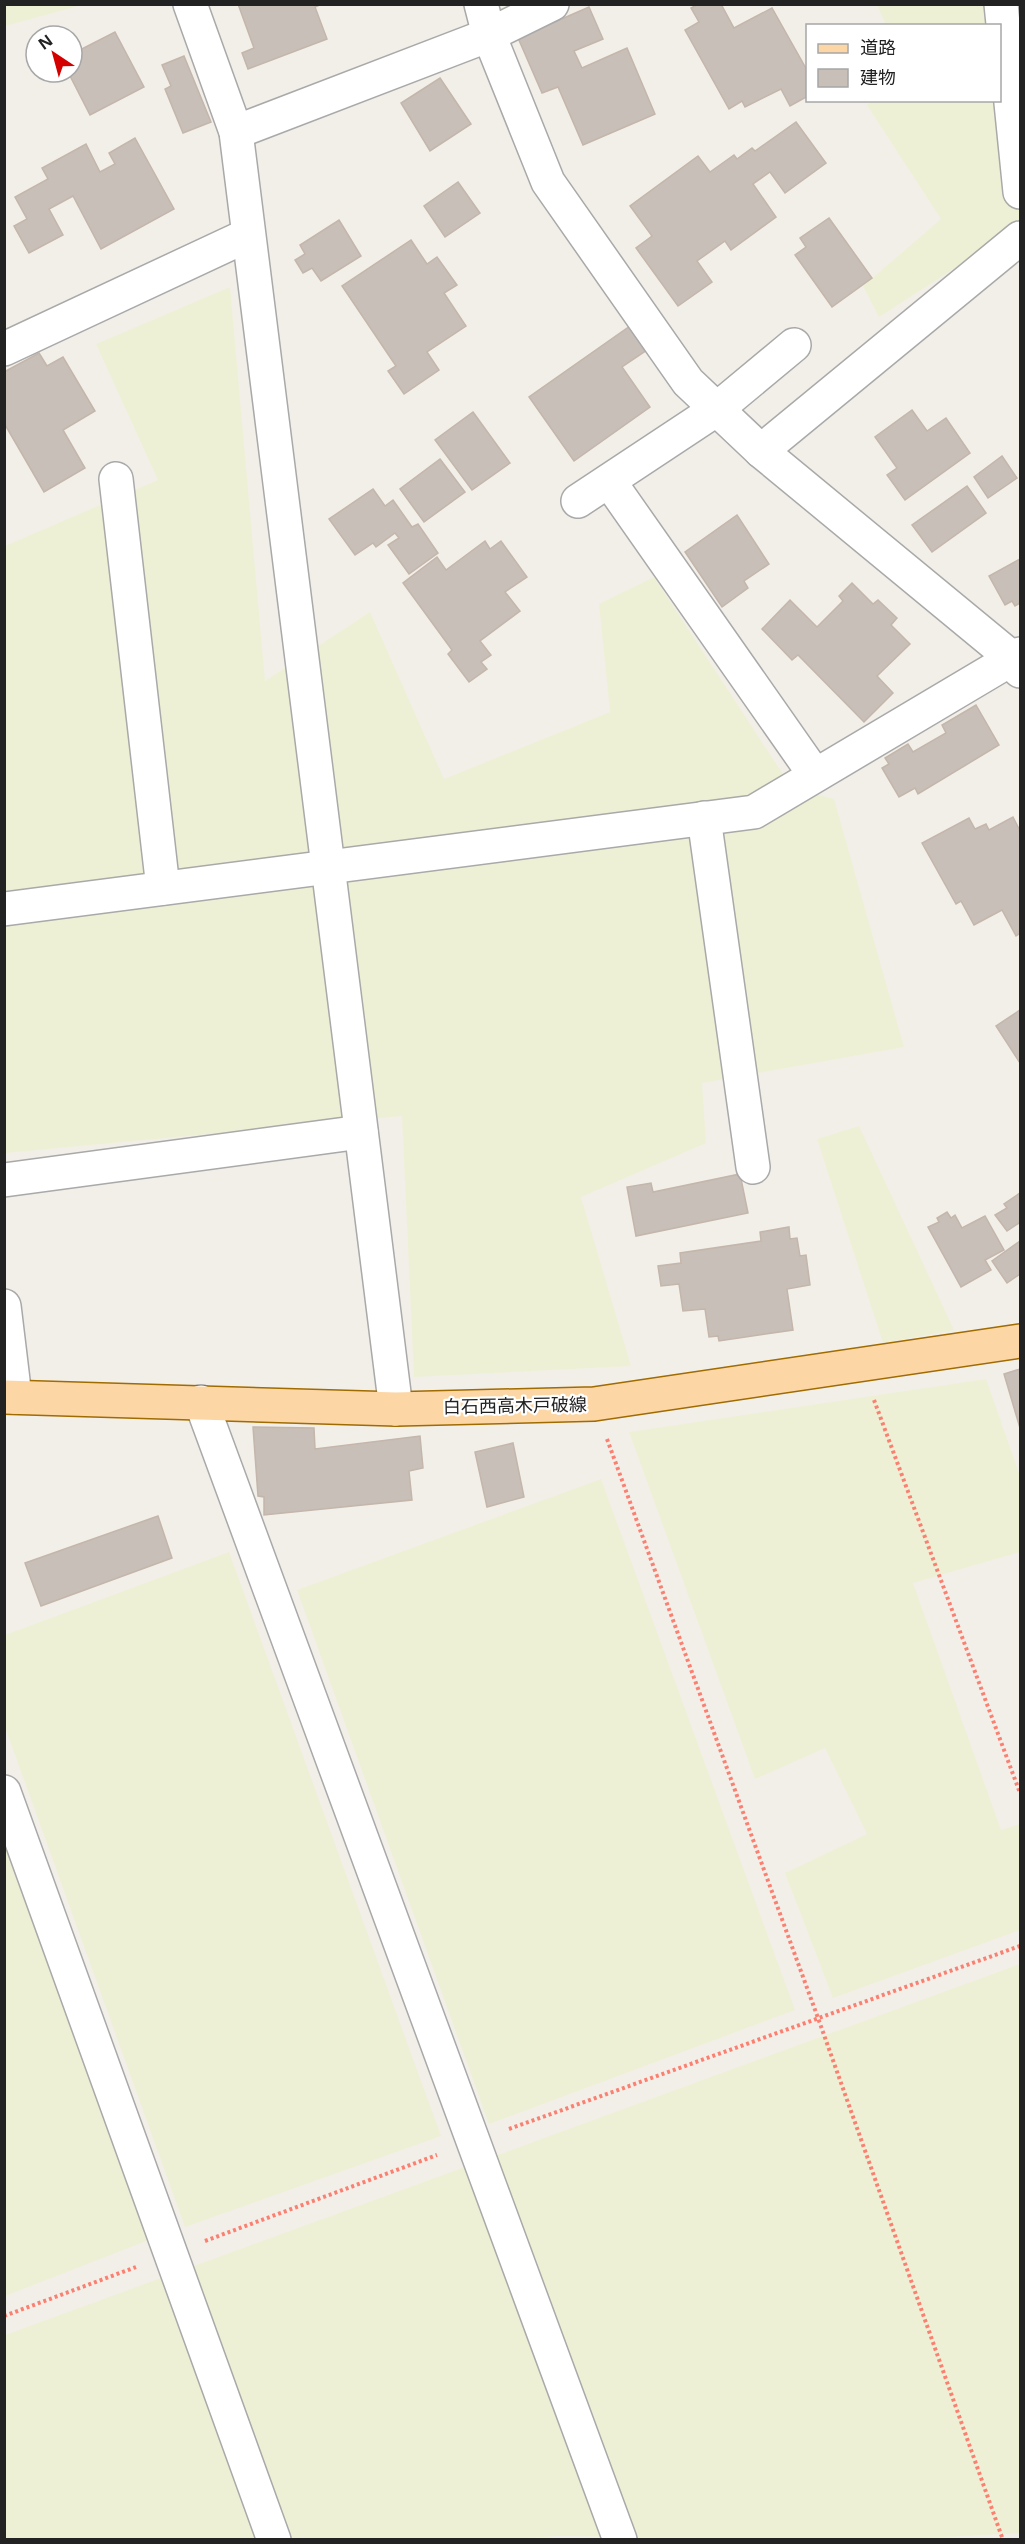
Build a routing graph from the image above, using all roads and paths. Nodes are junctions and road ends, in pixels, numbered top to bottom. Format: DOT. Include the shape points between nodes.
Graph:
graph roads {
  1 [pos="190,4"];
  2 [pos="552,4"];
  3 [pos="1001,4"];
  4 [pos="485,20"];
  5 [pos="236,132"];
  6 [pos="1020,192"];
  7 [pos="248,235"];
  8 [pos="1020,238"];
  9 [pos="795,345"];
  10 [pos="4,349"];
  11 [pos="717,409"];
  12 [pos="761,451"];
  13 [pos="116,479"];
  14 [pos="609,480"];
  15 [pos="578,501"];
  16 [pos="1018,661"];
  17 [pos="815,775"];
  18 [pos="704,818"];
  19 [pos="328,867"];
  20 [pos="163,888"];
  21 [pos="4,909"];
  22 [pos="361,1132"];
  23 [pos="753,1167"];
  24 [pos="4,1180"];
  25 [pos="4,1306"];
  26 [pos="1020,1341"];
  27 [pos="861,1364"];
  28 [pos="10,1397"];
  29 [pos="201,1402"];
  30 [pos="594,1404"];
  31 [pos="396,1409"];
  32 [pos="4,1792"];
  33 [pos="1020,1793"];
  34 [pos="274,2540"];
  35 [pos="620,2540"];
  36 [pos="1003,2540"];
  1 -- 5 [label="street"];
  2 -- 4 [label="street"];
  3 -- 6 [label="street"];
  4 -- 5 [label="street"];
  4 -- 11 [label="street" via="548,182 688,382"];
  5 -- 7 [label="street"];
  7 -- 10 [label="street"];
  7 -- 19 [label="street"];
  8 -- 12 [label="street"];
  9 -- 11 [label="street"];
  11 -- 12 [label="street"];
  11 -- 14 [label="street"];
  12 -- 16 [label="street"];
  13 -- 20 [label="street"];
  14 -- 15 [label="street"];
  14 -- 17 [label="street"];
  16 -- 17 [label="street"];
  17 -- 18 [label="street" via="754,812"];
  18 -- 19 [label="street"];
  18 -- 23 [label="street"];
  19 -- 20 [label="street"];
  19 -- 22 [label="street"];
  20 -- 21 [label="street"];
  22 -- 24 [label="street"];
  22 -- 31 [label="street"];
  25 -- 28 [label="street"];
  26 -- 27 [label="main road, 白石西高木戸破線"];
  27 -- 30 [label="main road, 白石西高木戸破線"];
  27 -- 33 [label="path"];
  28 -- 29 [label="main road, 白石西高木戸破線"];
  29 -- 31 [label="main road, 白石西高木戸破線"];
  29 -- 35 [label="street"];
  30 -- 31 [label="main road, 白石西高木戸破線"];
  30 -- 36 [label="path"];
  32 -- 34 [label="street"];
}
